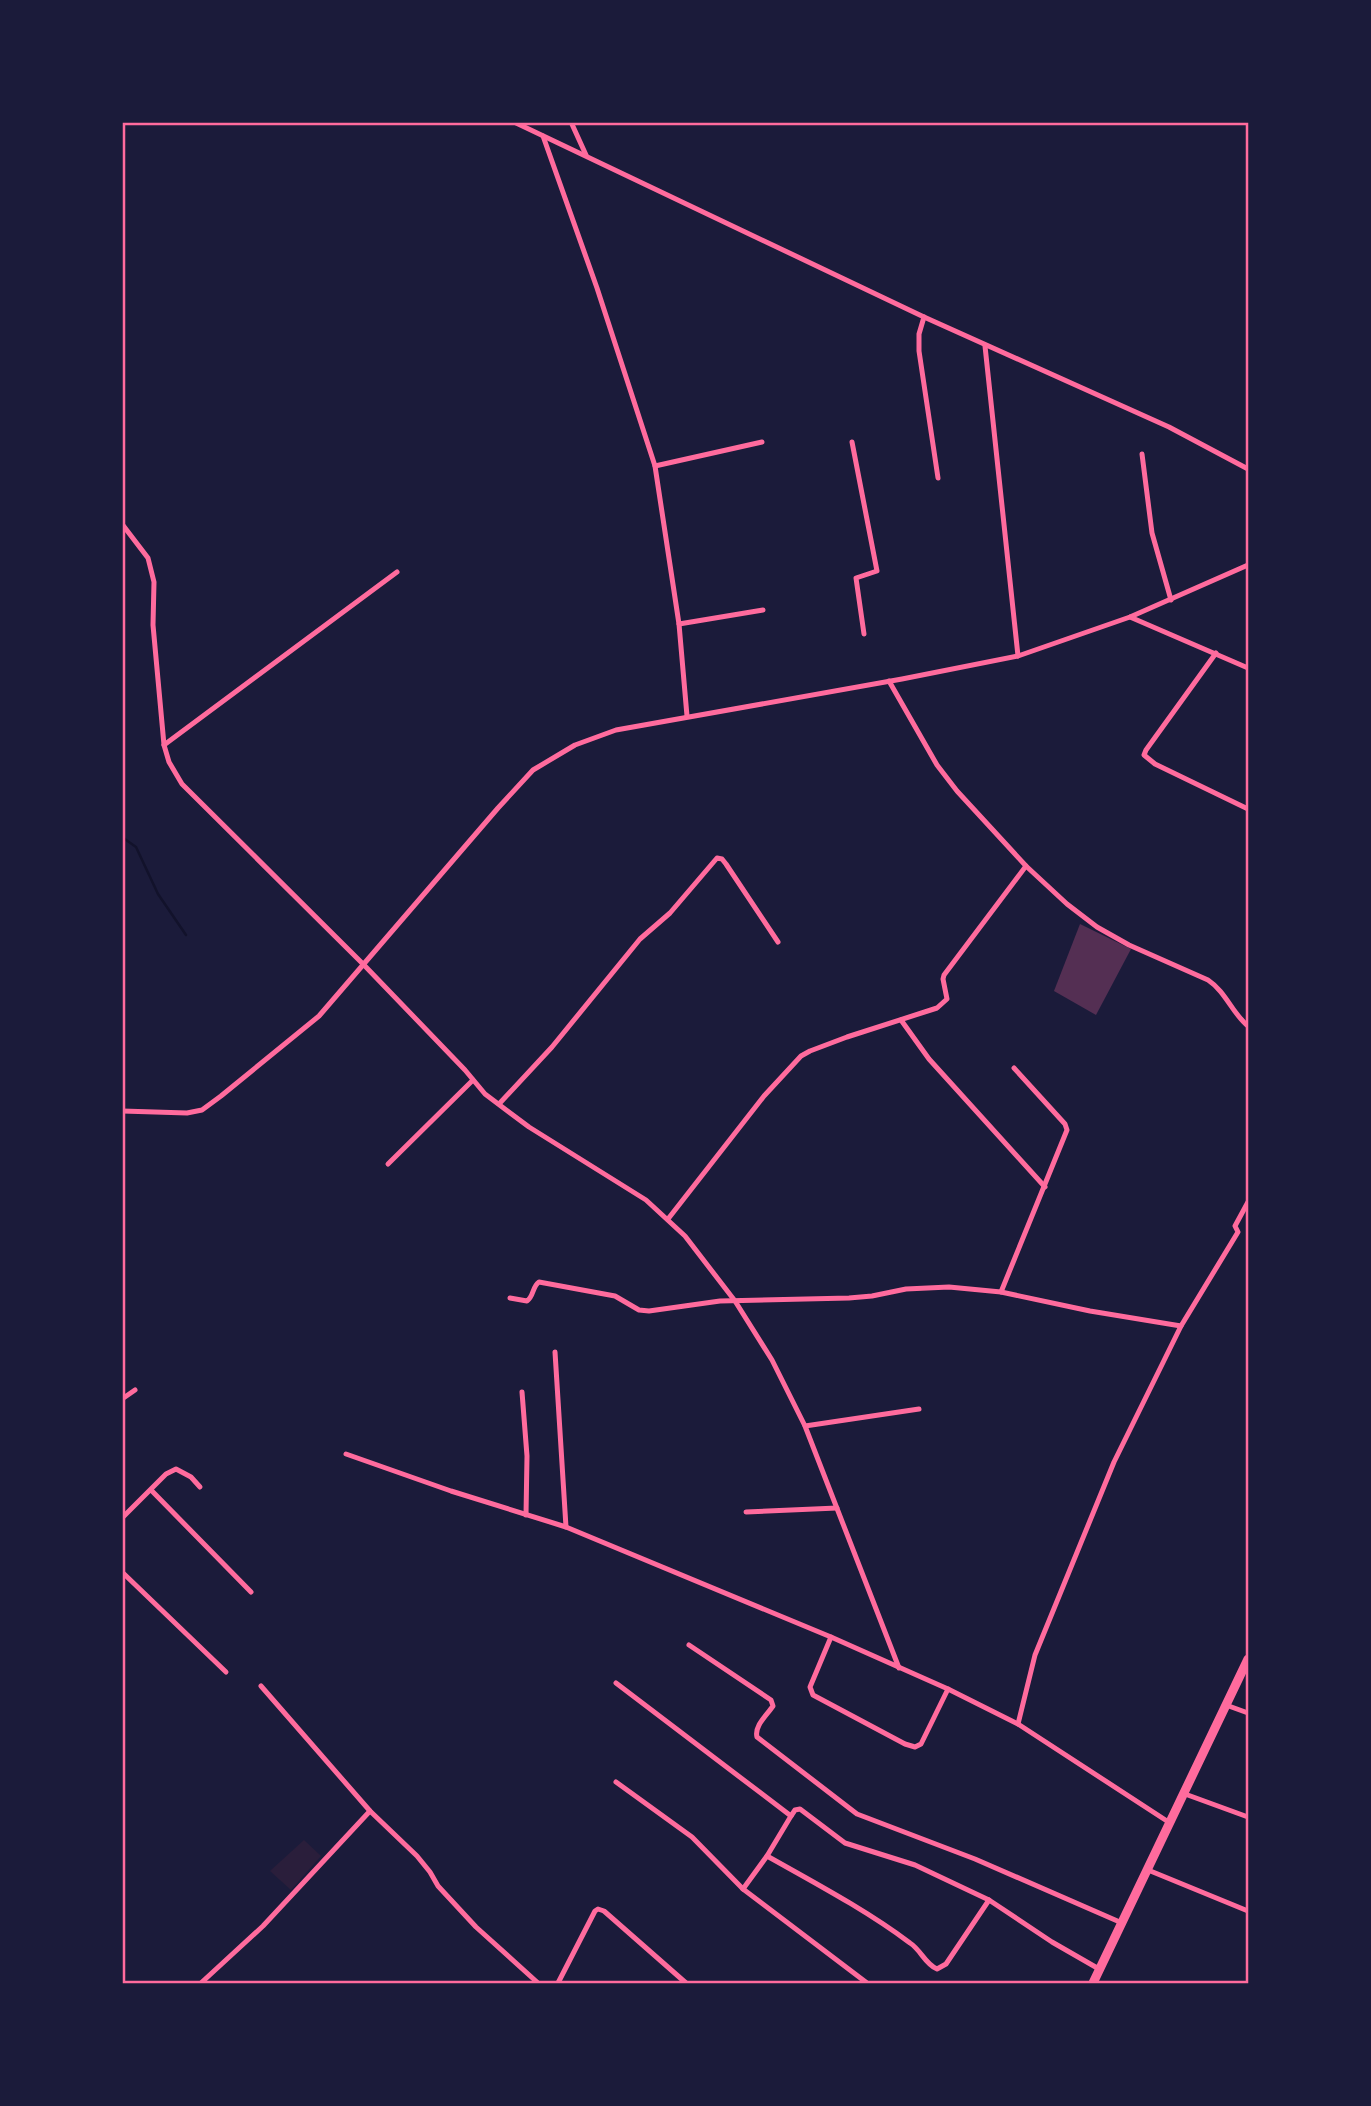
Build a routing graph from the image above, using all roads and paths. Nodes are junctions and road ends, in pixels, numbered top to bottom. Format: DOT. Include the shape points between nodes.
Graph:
graph roads {
  1 [pos="514,122"];
  2 [pos="571,122"];
  3 [pos="543,136"];
  4 [pos="586,155"];
  5 [pos="924,317"];
  6 [pos="985,345"];
  7 [pos="762,442"];
  8 [pos="852,442"];
  9 [pos="1142,454"];
  10 [pos="655,466"];
  11 [pos="1248,469"];
  12 [pos="938,478"];
  13 [pos="122,524"];
  14 [pos="1248,565"];
  15 [pos="397,572"];
  16 [pos="1171,600"];
  17 [pos="763,610"];
  18 [pos="1130,617"];
  19 [pos="679,624"];
  20 [pos="864,634"];
  21 [pos="1216,653"];
  22 [pos="1018,656"];
  23 [pos="1248,668"];
  24 [pos="889,681"];
  25 [pos="687,716"];
  26 [pos="164,745"];
  27 [pos="1248,808"];
  28 [pos="1026,866"];
  29 [pos="778,942"];
  30 [pos="364,965"];
  31 [pos="901,1020"];
  32 [pos="1248,1026"];
  33 [pos="1014,1068"];
  34 [pos="473,1080"];
  35 [pos="499,1104"];
  36 [pos="122,1111"];
  37 [pos="387,1164"];
  38 [pos="1045,1187"];
  39 [pos="1248,1202"];
  40 [pos="668,1219"];
  41 [pos="1001,1292"];
  42 [pos="510,1298"];
  43 [pos="735,1301"];
  44 [pos="1181,1326"];
  45 [pos="555,1352"];
  46 [pos="135,1390"];
  47 [pos="522,1392"];
  48 [pos="122,1399"];
  49 [pos="919,1409"];
  50 [pos="805,1426"];
  51 [pos="346,1454"];
  52 [pos="200,1487"];
  53 [pos="150,1490"];
  54 [pos="837,1508"];
  55 [pos="746,1512"];
  56 [pos="526,1515"];
  57 [pos="122,1518"];
  58 [pos="566,1527"];
  59 [pos="122,1572"];
  60 [pos="251,1592"];
  61 [pos="831,1637"];
  62 [pos="690,1645"];
  63 [pos="1248,1659"];
  64 [pos="899,1668"];
  65 [pos="226,1672"];
  66 [pos="616,1683"];
  67 [pos="261,1686"];
  68 [pos="948,1689"];
  69 [pos="1226,1705"];
  70 [pos="1248,1713"];
  71 [pos="1018,1724"];
  72 [pos="616,1782"];
  73 [pos="1185,1794"];
  74 [pos="370,1811"];
  75 [pos="791,1816"];
  76 [pos="1248,1817"];
  77 [pos="1171,1823"];
  78 [pos="767,1856"];
  79 [pos="1147,1870"];
  80 [pos="743,1889"];
  81 [pos="989,1899"];
  82 [pos="1248,1911"];
  83 [pos="1122,1923"];
  84 [pos="1099,1969"];
  85 [pos="201,1983"];
  86 [pos="538,1983"];
  87 [pos="558,1983"];
  88 [pos="686,1983"];
  89 [pos="867,1983"];
  90 [pos="1093,1983"];
  1 -- 3 [label="street"];
  2 -- 4 [label="street"];
  3 -- 4 [label="street"];
  3 -- 10 [label="street"];
  4 -- 5 [label="street"];
  5 -- 6 [label="street"];
  5 -- 12 [label="street" via="919,351"];
  6 -- 11 [label="street" via="1169,427"];
  6 -- 22 [label="street"];
  7 -- 10 [label="street"];
  8 -- 20 [label="street" via="877,571 856,578"];
  9 -- 16 [label="street" via="1152,533"];
  10 -- 19 [label="street"];
  13 -- 26 [label="street" via="148,558 154,582 153,625"];
  14 -- 16 [label="street"];
  15 -- 26 [label="street"];
  16 -- 18 [label="street"];
  17 -- 19 [label="street"];
  18 -- 21 [label="street"];
  18 -- 22 [label="street"];
  19 -- 25 [label="street"];
  21 -- 23 [label="street"];
  21 -- 27 [label="street" via="1144,755"];
  22 -- 24 [label="street"];
  24 -- 25 [label="street"];
  24 -- 28 [label="street" via="937,765"];
  25 -- 30 [label="street" via="616,730 575,745 533,770"];
  26 -- 30 [label="street" via="182,784"];
  28 -- 31 [label="street" via="944,975 946,1002"];
  28 -- 32 [label="street" via="1097,927 1218,987"];
  29 -- 35 [label="street" via="726,864 717,858 670,913 640,939"];
  30 -- 34 [label="street"];
  30 -- 36 [label="street" via="318,1016 202,1110"];
  31 -- 38 [label="street" via="929,1059"];
  31 -- 40 [label="street" via="801,1056"];
  33 -- 38 [label="street" via="1067,1130"];
  34 -- 35 [label="street"];
  34 -- 37 [label="street"];
  35 -- 40 [label="street"];
  38 -- 41 [label="street"];
  39 -- 44 [label="street" via="1231,1246"];
  40 -- 43 [label="street"];
  41 -- 43 [label="street" via="938,1287 849,1298"];
  41 -- 44 [label="street"];
  42 -- 43 [label="street" via="527,1301 539,1282 615,1297 649,1311"];
  43 -- 50 [label="street"];
  44 -- 71 [label="street" via="1114,1462 1064,1582 1035,1655"];
  45 -- 58 [label="street"];
  46 -- 48 [label="street"];
  47 -- 56 [label="street"];
  49 -- 50 [label="street"];
  50 -- 54 [label="street"];
  51 -- 56 [label="street"];
  52 -- 53 [label="street" via="176,1468"];
  53 -- 57 [label="street"];
  53 -- 60 [label="street"];
  54 -- 55 [label="street"];
  54 -- 64 [label="street"];
  56 -- 58 [label="street"];
  58 -- 61 [label="street"];
  59 -- 65 [label="street"];
  61 -- 64 [label="street"];
  61 -- 68 [label="street" via="810,1687 813,1695 905,1744 921,1744"];
  62 -- 83 [label="street" via="771,1700 773,1706 757,1728 757,1737 853,1811"];
  63 -- 69 [label="highway"];
  64 -- 68 [label="street"];
  66 -- 75 [label="street"];
  67 -- 74 [label="street"];
  68 -- 71 [label="street"];
  69 -- 70 [label="street"];
  69 -- 73 [label="highway"];
  71 -- 77 [label="street"];
  72 -- 80 [label="street" via="692,1837"];
  73 -- 76 [label="street"];
  73 -- 77 [label="highway"];
  74 -- 85 [label="street" via="263,1926"];
  74 -- 86 [label="street" via="417,1856 476,1927"];
  75 -- 78 [label="street"];
  75 -- 81 [label="street" via="800,1809 845,1843 915,1865"];
  77 -- 79 [label="highway"];
  78 -- 80 [label="street"];
  78 -- 81 [label="street" via="913,1944 937,1969 946,1964"];
  79 -- 82 [label="street"];
  79 -- 83 [label="highway"];
  80 -- 89 [label="street"];
  81 -- 84 [label="street"];
  83 -- 84 [label="highway"];
  84 -- 90 [label="highway"];
  87 -- 88 [label="street" via="598,1909"];
}
